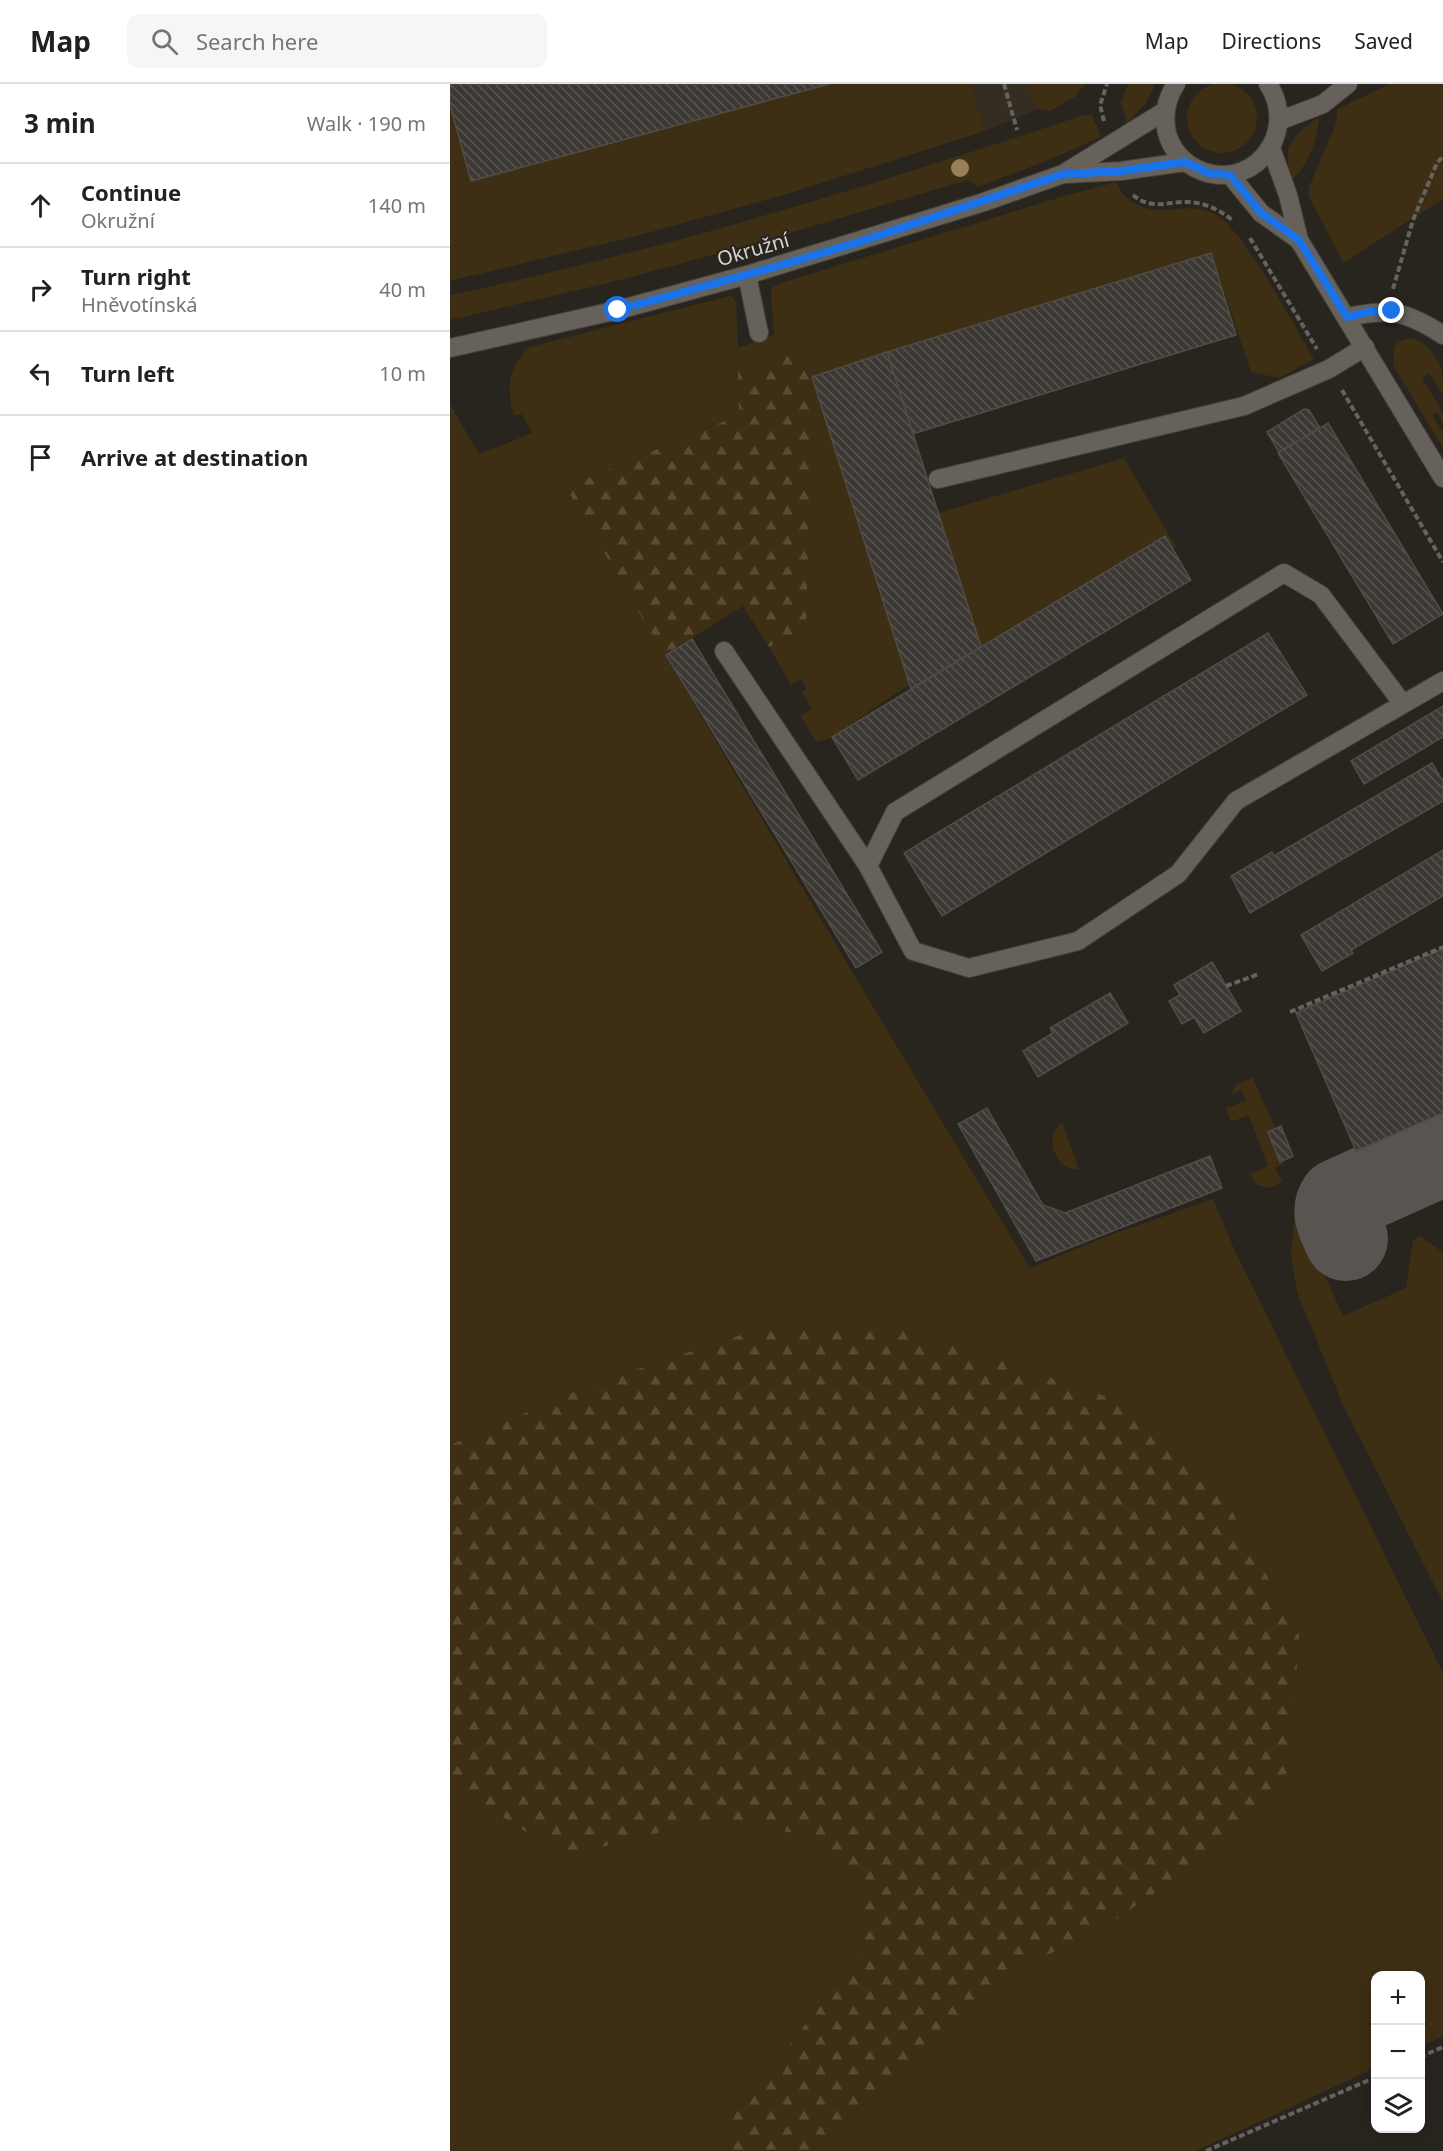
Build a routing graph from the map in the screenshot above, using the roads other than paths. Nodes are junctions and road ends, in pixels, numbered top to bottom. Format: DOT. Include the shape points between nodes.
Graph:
graph roads {
  1 [pos="1268,84"];
  2 [pos="1348,84"];
  3 [pos="1175,85"];
  4 [pos="1165,111"];
  5 [pos="1279,121"];
  6 [pos="1271,148"];
  7 [pos="1185,162"];
  8 [pos="1063,174"];
  9 [pos="1230,175"];
  10 [pos="1299,240"];
  11 [pos="747,275"];
  12 [pos="1347,317"];
  13 [pos="759,333"];
  14 [pos="1443,335"];
  15 [pos="1365,347"];
  16 [pos="450,348"];
  17 [pos="1443,478"];
  18 [pos="938,479"];
  19 [pos="724,651"];
  20 [pos="1443,681"];
  21 [pos="1403,704"];
  22 [pos="868,866"];
  1 -- 5 [label="street" via="1276,100"];
  2 -- 5 [label="street" via="1323,104"];
  3 -- 4 [label="street"];
  4 -- 7 [label="street" via="1169,140"];
  4 -- 8 [label="street, Okružní"];
  5 -- 6 [label="street"];
  6 -- 9 [label="street" via="1253,165"];
  6 -- 10 [label="street"];
  7 -- 8 [label="street, Okružní"];
  7 -- 9 [label="street" via="1209,173"];
  8 -- 11 [label="street, Okružní"];
  9 -- 10 [label="street" via="1261,213"];
  10 -- 12 [label="street"];
  11 -- 13 [label="street"];
  11 -- 16 [label="street, Okružní" via="618,310"];
  12 -- 14 [label="street" via="1392,311 1420,320"];
  12 -- 15 [label="street"];
  15 -- 17 [label="street"];
  15 -- 18 [label="street" via="1329,369 1244,406"];
  19 -- 22 [label="street"];
  20 -- 21 [label="street"];
  21 -- 22 [label="street" via="1236,801 1178,874 1078,942 969,968 913,951"];
  21 -- 22 [label="street" via="1321,595 1284,573 895,812"];
}
